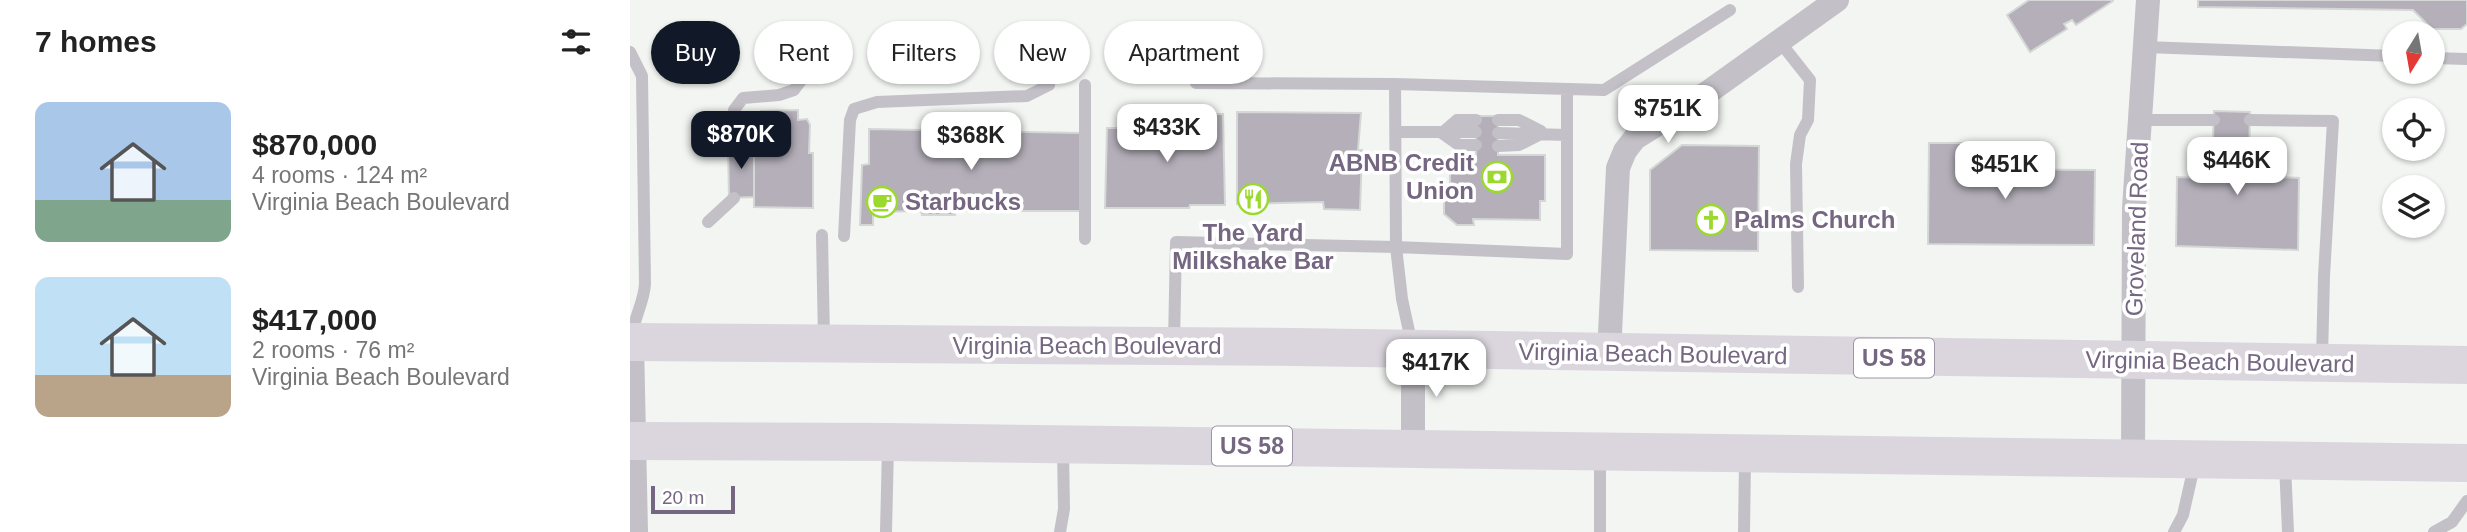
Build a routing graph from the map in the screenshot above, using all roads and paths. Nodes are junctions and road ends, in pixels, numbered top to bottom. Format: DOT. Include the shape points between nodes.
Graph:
graph roads {
  1 [pos="1837,0"];
  2 [pos="2148,0"];
  3 [pos="1730,10"];
  4 [pos="1780,42"];
  5 [pos="2145,47"];
  6 [pos="630,52"];
  7 [pos="2382,56"];
  8 [pos="2445,59"];
  9 [pos="2467,60"];
  10 [pos="1263,83"];
  11 [pos="798,84"];
  12 [pos="1395,84"];
  13 [pos="1049,85"];
  14 [pos="1085,85"];
  15 [pos="1567,91"];
  16 [pos="2140,120"];
  17 [pos="2214,120"];
  18 [pos="2250,120"];
  19 [pos="1395,132"];
  20 [pos="1476,133"];
  21 [pos="1545,133"];
  22 [pos="1567,135"];
  23 [pos="734,145"];
  24 [pos="734,198"];
  25 [pos="708,222"];
  26 [pos="822,235"];
  27 [pos="845,236"];
  28 [pos="1085,239"];
  29 [pos="1396,247"];
  30 [pos="1798,287"];
  31 [pos="631,339"];
  32 [pos="824,343"];
  33 [pos="1174,347"];
  34 [pos="1413,349"];
  35 [pos="1609,354"];
  36 [pos="2134,361"];
  37 [pos="2322,363"];
  38 [pos="2467,365"];
  39 [pos="632,441"];
  40 [pos="888,442"];
  41 [pos="1063,444"];
  42 [pos="1413,449"];
  43 [pos="1600,452"];
  44 [pos="1745,454"];
  45 [pos="2133,459"];
  46 [pos="2195,459"];
  47 [pos="2285,461"];
  48 [pos="2467,463"];
  49 [pos="2465,509"];
  50 [pos="636,532"];
  51 [pos="886,532"];
  52 [pos="1060,532"];
  53 [pos="1600,532"];
  54 [pos="1744,532"];
  55 [pos="2174,532"];
  56 [pos="2288,532"];
  57 [pos="2434,532"];
  1 -- 4 [label="street"];
  2 -- 5 [label="street, Groveland Road"];
  3 -- 15 [label="lane" via="1604,90"];
  4 -- 30 [label="lane" via="1810,80 1808,120 1800,135 1796,164"];
  4 -- 35 [label="street" via="1635,138 1625,151 1618,169"];
  5 -- 7 [label="lane"];
  5 -- 16 [label="street, Groveland Road"];
  6 -- 31 [label="lane" via="642,76 645,284"];
  8 -- 9 [label="lane"];
  10 -- 12 [label="lane"];
  11 -- 23 [label="lane" via="779,95 743,98 734,110"];
  12 -- 15 [label="lane"];
  12 -- 19 [label="lane"];
  13 -- 27 [label="lane" via="1027,96 877,102 854,109"];
  14 -- 28 [label="lane"];
  15 -- 22 [label="lane"];
  16 -- 17 [label="lane"];
  16 -- 36 [label="street, Groveland Road" via="2134,208"];
  18 -- 37 [label="lane" via="2333,121"];
  19 -- 20 [label="lane"];
  19 -- 29 [label="lane"];
  21 -- 21 [label="lane" via="1519,145 1498,133 1519,120"];
  21 -- 22 [label="lane"];
  22 -- 29 [label="lane" via="1567,254"];
  24 -- 25 [label="lane"];
  26 -- 32 [label="lane"];
  29 -- 33 [label="lane" via="1176,242"];
  29 -- 34 [label="lane"];
  31 -- 32 [label="main road, Virginia Beach Boulevard / US 58"];
  31 -- 39 [label="street"];
  32 -- 33 [label="main road, Virginia Beach Boulevard / US 58"];
  33 -- 34 [label="main road, Virginia Beach Boulevard / US 58"];
  34 -- 35 [label="main road, Virginia Beach Boulevard / US 58"];
  34 -- 42 [label="street"];
  35 -- 36 [label="main road, Virginia Beach Boulevard / US 58"];
  36 -- 37 [label="main road, Virginia Beach Boulevard / US 58"];
  36 -- 45 [label="street, Groveland Road"];
  37 -- 38 [label="main road, Virginia Beach Boulevard / US 58"];
  39 -- 40 [label="main road, US 58"];
  39 -- 50 [label="street"];
  40 -- 41 [label="main road, US 58"];
  40 -- 51 [label="lane"];
  41 -- 42 [label="main road, US 58"];
  41 -- 52 [label="lane"];
  42 -- 43 [label="main road, US 58"];
  43 -- 44 [label="main road, US 58"];
  43 -- 53 [label="lane"];
  44 -- 45 [label="main road, US 58"];
  44 -- 54 [label="lane"];
  45 -- 46 [label="main road, US 58"];
  46 -- 47 [label="main road, US 58"];
  46 -- 55 [label="lane" via="2183,515"];
  47 -- 48 [label="main road, US 58"];
  47 -- 56 [label="lane"];
  49 -- 57 [label="lane"];
}
